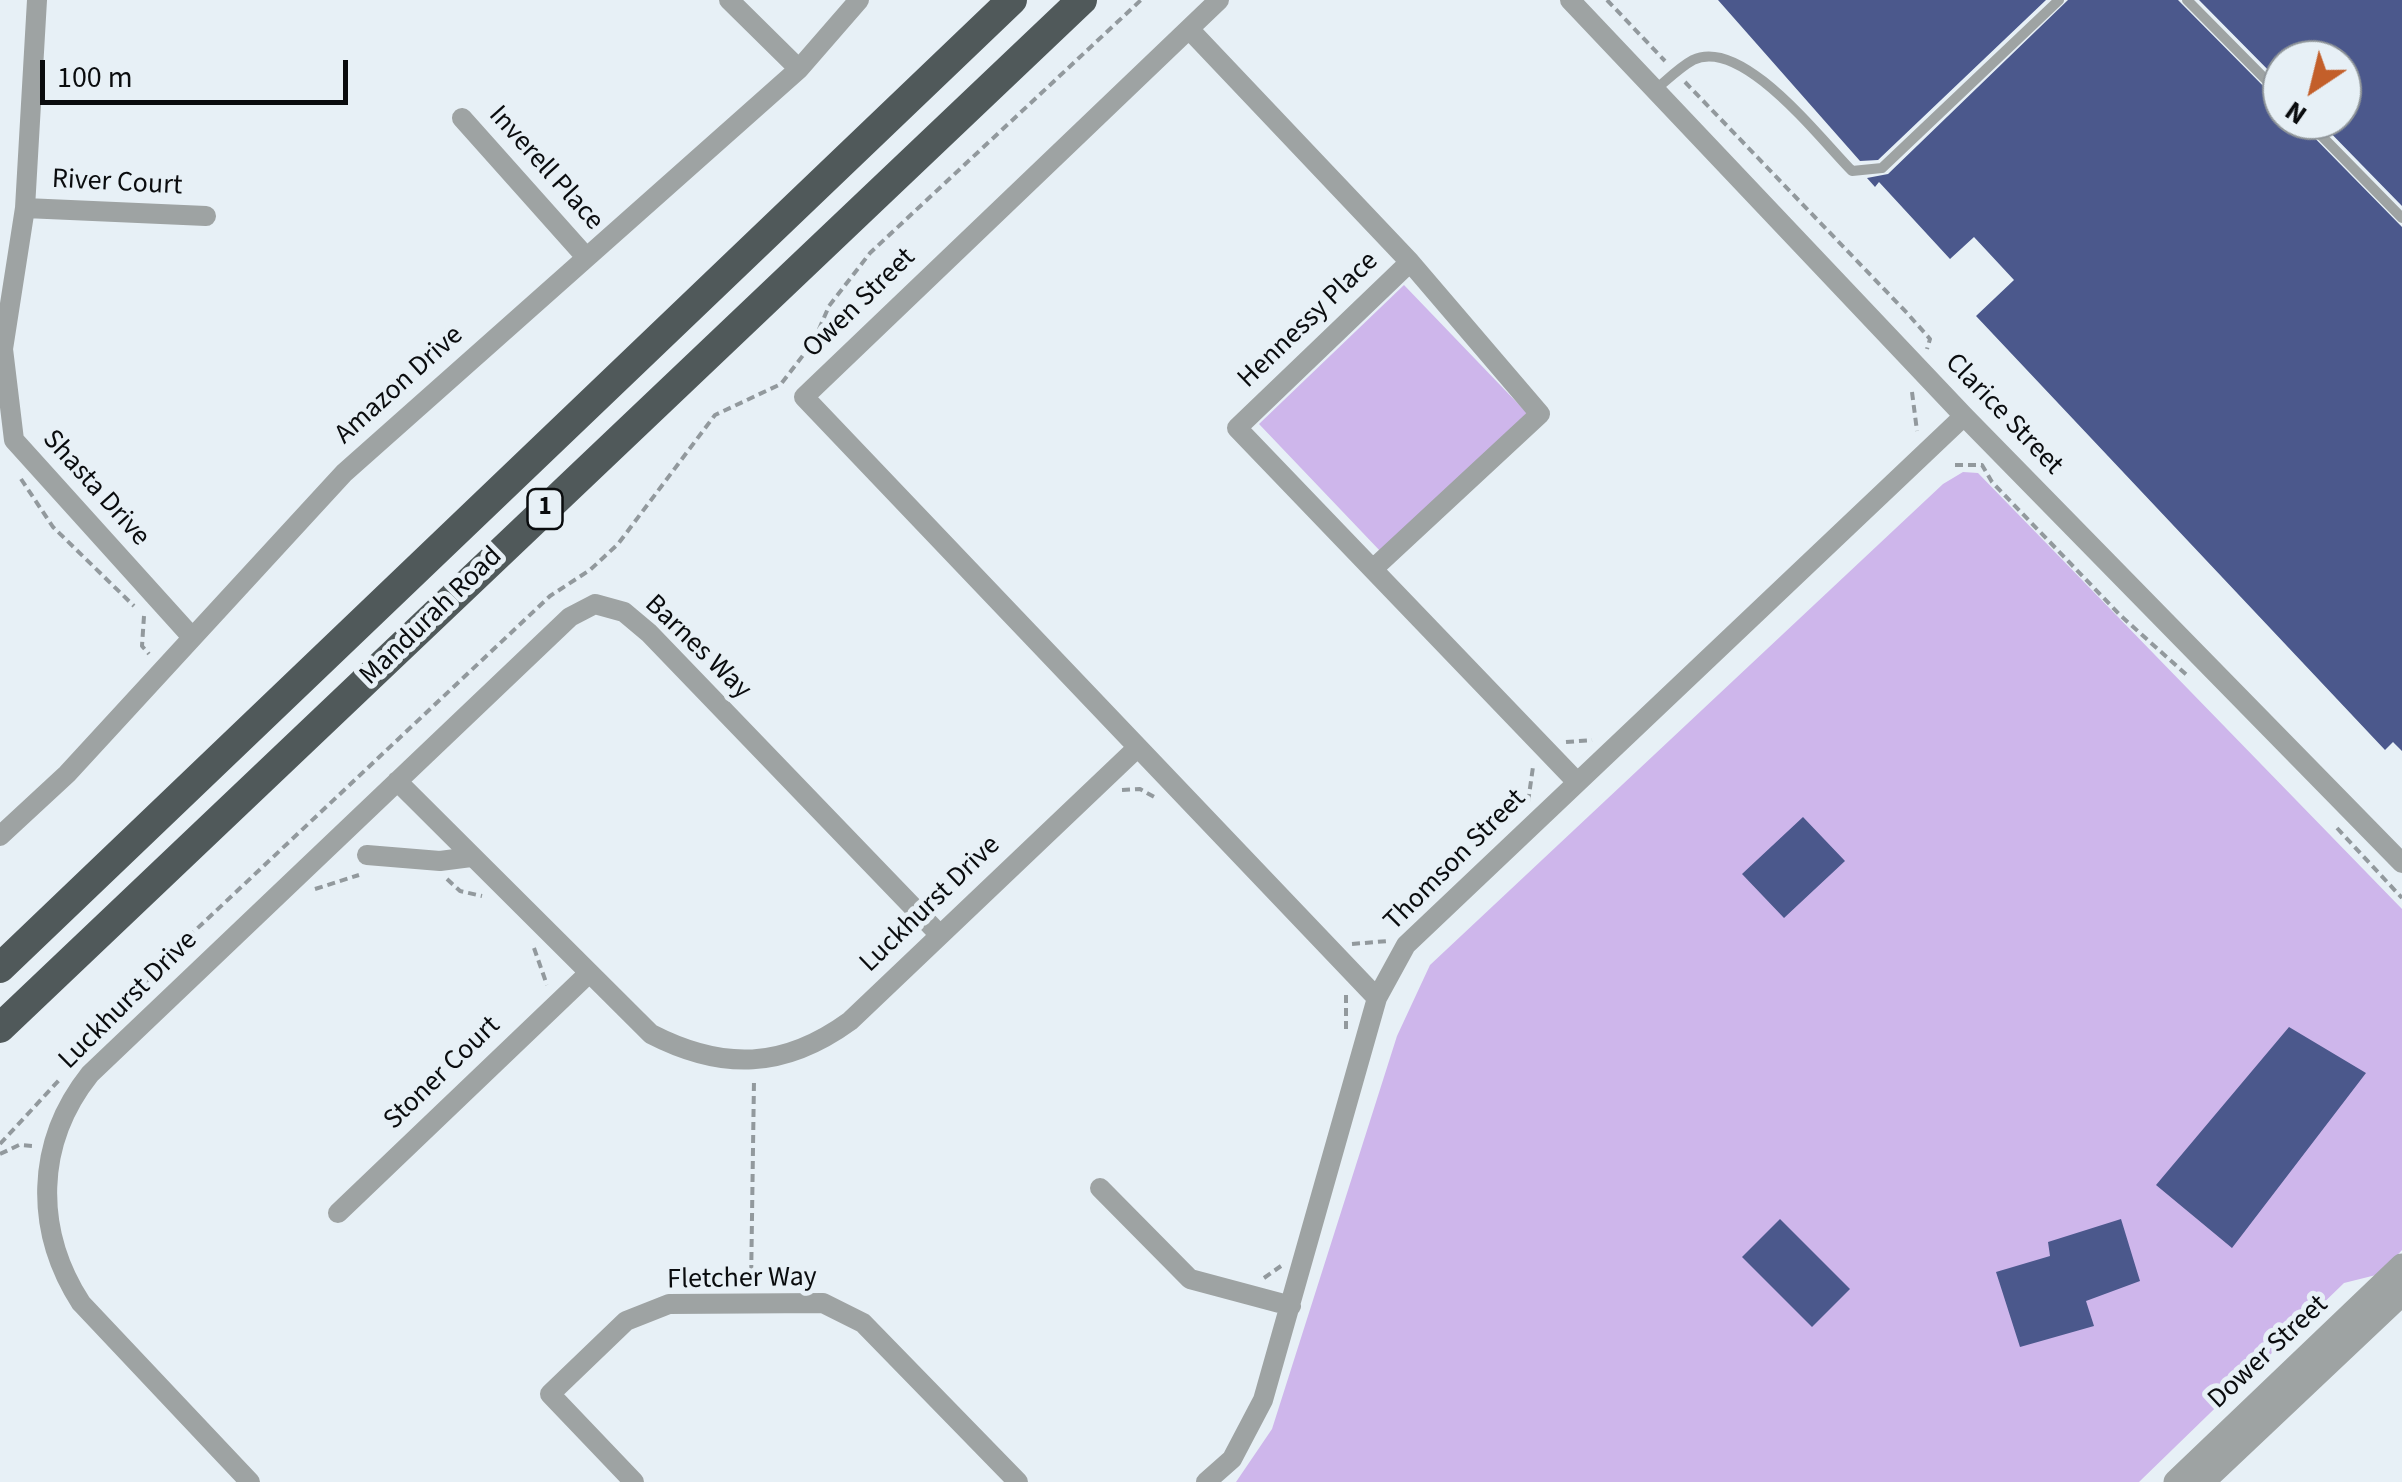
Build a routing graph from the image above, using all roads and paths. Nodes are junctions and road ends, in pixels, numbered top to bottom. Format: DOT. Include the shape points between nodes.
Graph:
graph roads {
  1 [pos="36,0"];
  2 [pos="729,0"];
  3 [pos="859,0"];
  4 [pos="1012,0"];
  5 [pos="1082,0"];
  6 [pos="1141,0"];
  7 [pos="1219,0"];
  8 [pos="1570,0"];
  9 [pos="2059,0"];
  10 [pos="2187,0"];
  11 [pos="1189,29"];
  12 [pos="800,70"];
  13 [pos="2262,76"];
  14 [pos="1656,89"];
  15 [pos="462,118"];
  16 [pos="2326,140"];
  17 [pos="25,208"];
  18 [pos="206,216"];
  19 [pos="2402,218"];
  20 [pos="586,257"];
  21 [pos="1410,262"];
  22 [pos="2,349"];
  23 [pos="1964,416"];
  24 [pos="12,465"];
  25 [pos="1955,465"];
  26 [pos="1373,569"];
  27 [pos="191,636"];
  28 [pos="162,668"];
  29 [pos="2190,678"];
  30 [pos="1137,748"];
  31 [pos="397,781"];
  32 [pos="1576,781"];
  33 [pos="1110,797"];
  34 [pos="1168,804"];
  35 [pos="2336,827"];
  36 [pos="0,836"];
  37 [pos="472,857"];
  38 [pos="2402,863"];
  39 [pos="367,864"];
  40 [pos="258,871"];
  41 [pos="447,879"];
  42 [pos="310,891"];
  43 [pos="279,893"];
  44 [pos="486,897"];
  45 [pos="2402,898"];
  46 [pos="938,934"];
  47 [pos="530,940"];
  48 [pos="0,968"];
  49 [pos="587,975"];
  50 [pos="1377,998"];
  51 [pos="138,1005"];
  52 [pos="551,1009"];
  53 [pos="0,1028"];
  54 [pos="68,1072"];
  55 [pos="762,1074"];
  56 [pos="754,1075"];
  57 [pos="743,1076"];
  58 [pos="0,1144"];
  59 [pos="1100,1188"];
  60 [pos="338,1213"];
  61 [pos="2401,1275"];
  62 [pos="751,1303"];
  63 [pos="1291,1306"];
  64 [pos="250,1482"];
  65 [pos="634,1482"];
  66 [pos="1018,1482"];
  67 [pos="1206,1482"];
  68 [pos="2176,1482"];
  69 [pos="2202,1482"];
  1 -- 17 [label="street, Shasta Drive"];
  2 -- 12 [label="street"];
  3 -- 12 [label="street, Amazon Drive"];
  4 -- 48 [label="highway, Mandurah Road / 1"];
  5 -- 53 [label="highway, Mandurah Road / 1"];
  6 -- 40 [label="path" via="870,253 781,384 715,415 618,544 550,596"];
  7 -- 11 [label="street, Owen Street"];
  8 -- 14 [label="street, Clarice Street"];
  9 -- 14 [label="lane" via="1882,168 1852,171 1752,70 1721,55 1694,59"];
  10 -- 13 [label="lane"];
  11 -- 21 [label="street, Hennessy Place"];
  11 -- 30 [label="street, Owen Street" via="804,396"];
  12 -- 20 [label="street, Amazon Drive"];
  14 -- 23 [label="street, Clarice Street"];
  15 -- 20 [label="street, Inverell Place"];
  16 -- 19 [label="lane"];
  17 -- 18 [label="street, River Court"];
  17 -- 22 [label="street, Shasta Drive"];
  20 -- 27 [label="street, Amazon Drive" via="344,473"];
  21 -- 26 [label="street" via="1540,414"];
  21 -- 26 [label="street, Hennessy Place" via="1237,428"];
  22 -- 27 [label="street, Shasta Drive" via="14,440"];
  23 -- 32 [label="street, Thomson Street"];
  23 -- 38 [label="street, Clarice Street"];
  24 -- 28 [label="path" via="53,527 144,616 142,646"];
  25 -- 29 [label="path" via="1982,465 2121,616"];
  26 -- 32 [label="street, Hennessy Place"];
  27 -- 28 [label="street, Amazon Drive"];
  28 -- 36 [label="street, Amazon Drive" via="67,774"];
  30 -- 46 [label="street, Luckhurst Drive"];
  30 -- 50 [label="street"];
  31 -- 37 [label="street, Luckhurst Drive"];
  31 -- 43 [label="street, Luckhurst Drive"];
  31 -- 46 [label="street, Barnes Way" via="570,617 595,604 624,612"];
  32 -- 50 [label="street, Thomson Street" via="1406,945"];
  33 -- 34 [label="path" via="1140,789"];
  35 -- 45 [label="path"];
  37 -- 39 [label="street"];
  37 -- 49 [label="street, Luckhurst Drive"];
  39 -- 42 [label="path"];
  40 -- 43 [label="path"];
  40 -- 51 [label="path" via="150,973"];
  41 -- 44 [label="path" via="460,891"];
  43 -- 64 [label="street, Luckhurst Drive" via="73,1094 46,1177 53,1242 81,1303"];
  46 -- 49 [label="street, Luckhurst Drive" via="823,1040 754,1060 728,1060 651,1034"];
  47 -- 52 [label="path" via="548,982 540,998"];
  49 -- 52 [label="street, Stoner Court"];
  50 -- 63 [label="street, Thomson Street"];
  52 -- 60 [label="street, Stoner Court"];
  54 -- 58 [label="path"];
  55 -- 56 [label="path"];
  56 -- 57 [label="path"];
  56 -- 62 [label="path"];
  59 -- 63 [label="street" via="1190,1280"];
  61 -- 68 [label="street, Dower Street"];
  61 -- 69 [label="street, Dower Street"];
  62 -- 65 [label="street, Fletcher Way" via="668,1304 626,1321 550,1394"];
  62 -- 66 [label="street, Fletcher Way" via="823,1302 863,1324"];
  63 -- 67 [label="street, Thomson Street" via="1254,1422 1232,1459"];
}
